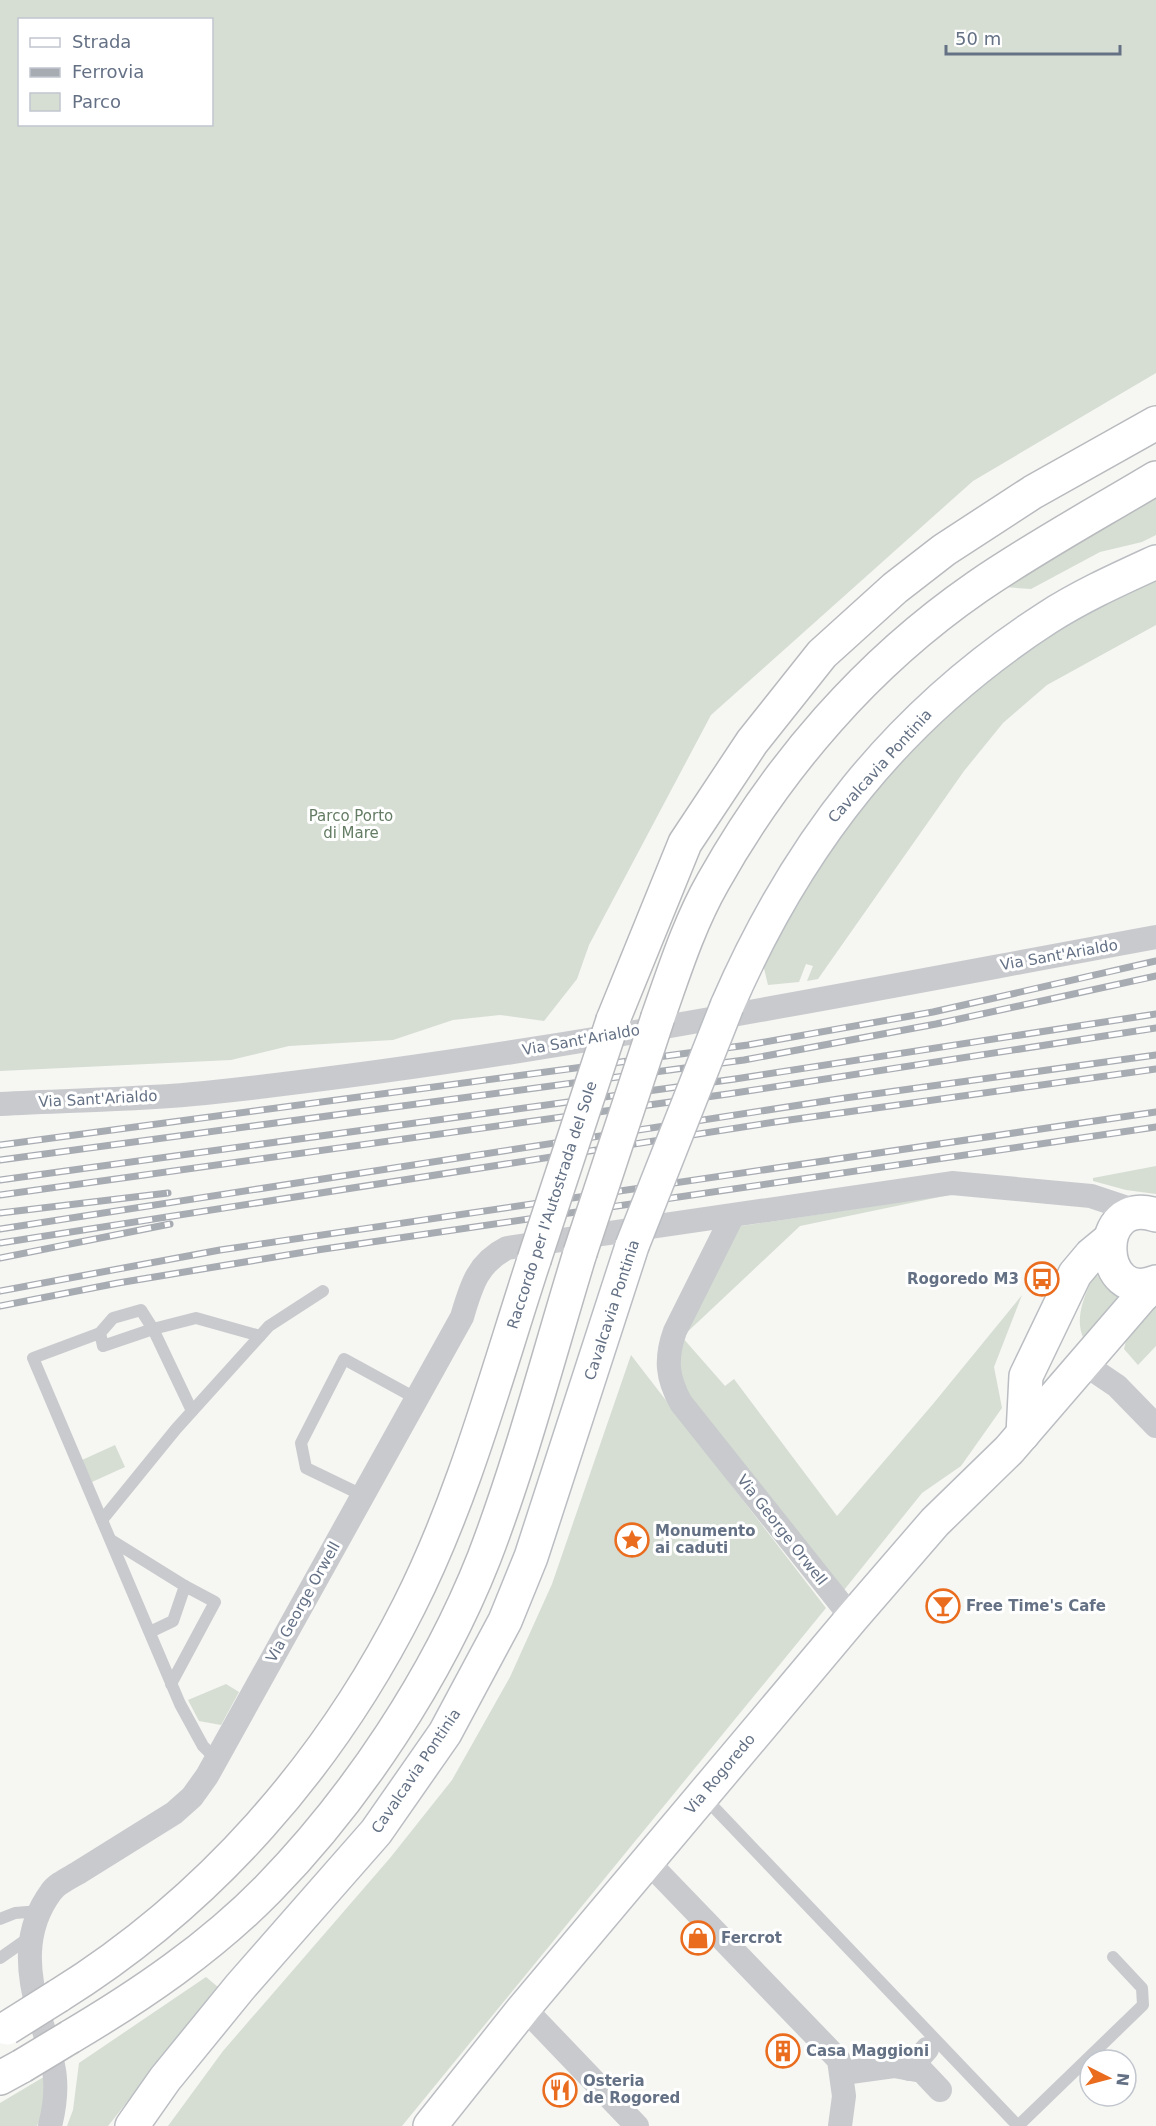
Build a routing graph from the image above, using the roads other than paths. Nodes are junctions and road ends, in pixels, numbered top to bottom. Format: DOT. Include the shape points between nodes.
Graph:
graph roads {
  1 [pos="1156,423"];
  2 [pos="1156,478"];
  3 [pos="1156,561"];
  4 [pos="1156,937"];
  5 [pos="0,1104"];
  6 [pos="1149,1214"];
  7 [pos="732,1217"];
  8 [pos="1108,1242"];
  9 [pos="1156,1283"];
  10 [pos="1067,1287"];
  11 [pos="323,1291"];
  12 [pos="153,1329"];
  13 [pos="100,1333"];
  14 [pos="260,1336"];
  15 [pos="1083,1363"];
  16 [pos="415,1401"];
  17 [pos="192,1411"];
  18 [pos="1156,1426"];
  19 [pos="1023,1434"];
  20 [pos="362,1495"];
  21 [pos="102,1520"];
  22 [pos="111,1540"];
  23 [pos="185,1586"];
  24 [pos="852,1618"];
  25 [pos="150,1632"];
  26 [pos="171,1684"];
  27 [pos="216,1760"];
  28 [pos="702,1796"];
  29 [pos="647,1862"];
  30 [pos="40,1911"];
  31 [pos="0,1919"];
  32 [pos="30,1937"];
  33 [pos="1113,1957"];
  34 [pos="0,1958"];
  35 [pos="524,2008"];
  36 [pos="3,2030"];
  37 [pos="927,2049"];
  38 [pos="909,2069"];
  39 [pos="11,2072"];
  40 [pos="843,2073"];
  41 [pos="940,2090"];
  42 [pos="50,2126"];
  43 [pos="132,2126"];
  44 [pos="430,2126"];
  45 [pos="637,2126"];
  46 [pos="840,2126"];
  47 [pos="1018,2126"];
  1 -- 36 [label="main road, Raccordo per l'Autostrada del Sole, bridge" via="1033,492 944,550 895,588 822,654 752,742 685,843 613,1020 440,1537 409,1606 369,1676 281,1804 230,1860 136,1943"];
  2 -- 39 [label="main road, bridge" via="977,587 900,646 830,716 771,792 712,883 683,948 580,1253 484,1557 460,1612 399,1721 359,1780 268,1888 179,1965 129,2002"];
  3 -- 43 [label="main road, Cavalcavia Pontinia, bridge" via="1047,618 962,679 852,793 822,832 754,943 727,1006 632,1246 531,1557 505,1621 445,1733 376,1832 240,1987"];
  4 -- 5 [label="street, Via Sant'Arialdo" via="471,1058 203,1093"];
  6 -- 7 [label="street, Via George Orwell" via="1091,1196 968,1183"];
  6 -- 8 [label="main road" via="1120,1222"];
  7 -- 16 [label="street, Via George Orwell" via="507,1248 494,1255 473,1280 462,1317"];
  7 -- 24 [label="street, Via George Orwell" via="672,1340 668,1365 671,1384 681,1403"];
  8 -- 9 [label="main road" via="1108,1254 1118,1274 1139,1284"];
  8 -- 10 [label="main road" via="1086,1260"];
  9 -- 15 [label="main road, Via Rogoredo"];
  10 -- 15 [label="main road" via="1066,1334"];
  10 -- 19 [label="main road" via="1026,1376"];
  11 -- 14 [label="lane"];
  12 -- 13 [label="lane" via="103,1346"];
  12 -- 13 [label="lane" via="141,1311 113,1318"];
  12 -- 14 [label="lane" via="196,1318"];
  12 -- 17 [label="lane"];
  13 -- 21 [label="lane" via="33,1358"];
  14 -- 17 [label="lane"];
  15 -- 18 [label="street" via="1118,1386"];
  15 -- 19 [label="main road, Via Rogoredo"];
  16 -- 20 [label="street, Via George Orwell"];
  16 -- 20 [label="lane" via="344,1359 301,1443 306,1468"];
  17 -- 21 [label="lane"];
  19 -- 24 [label="main road, Via Rogoredo" via="935,1522"];
  20 -- 27 [label="street, Via George Orwell"];
  21 -- 22 [label="lane"];
  22 -- 23 [label="lane"];
  22 -- 25 [label="lane"];
  23 -- 25 [label="lane" via="172,1621"];
  23 -- 26 [label="lane" via="215,1602"];
  24 -- 28 [label="main road, Via Rogoredo"];
  25 -- 26 [label="lane"];
  26 -- 27 [label="lane" via="203,1746"];
  27 -- 30 [label="street, Via George Orwell" via="192,1797 174,1813 52,1890"];
  28 -- 29 [label="main road, Via Rogoredo"];
  28 -- 47 [label="lane"];
  29 -- 35 [label="main road, Via Rogoredo"];
  29 -- 40 [label="street" via="831,2049"];
  30 -- 31 [label="lane" via="15,1912"];
  30 -- 32 [label="street, Via George Orwell"];
  32 -- 34 [label="lane"];
  32 -- 42 [label="street, Via George Orwell" via="31,1986 57,2073"];
  33 -- 47 [label="lane" via="1142,1988 1143,2005"];
  35 -- 44 [label="main road, Via Rogoredo"];
  35 -- 45 [label="street"];
  37 -- 38 [label="street"];
  38 -- 40 [label="street" via="894,2066"];
  38 -- 41 [label="street" via="922,2071"];
  40 -- 46 [label="street"];
}
